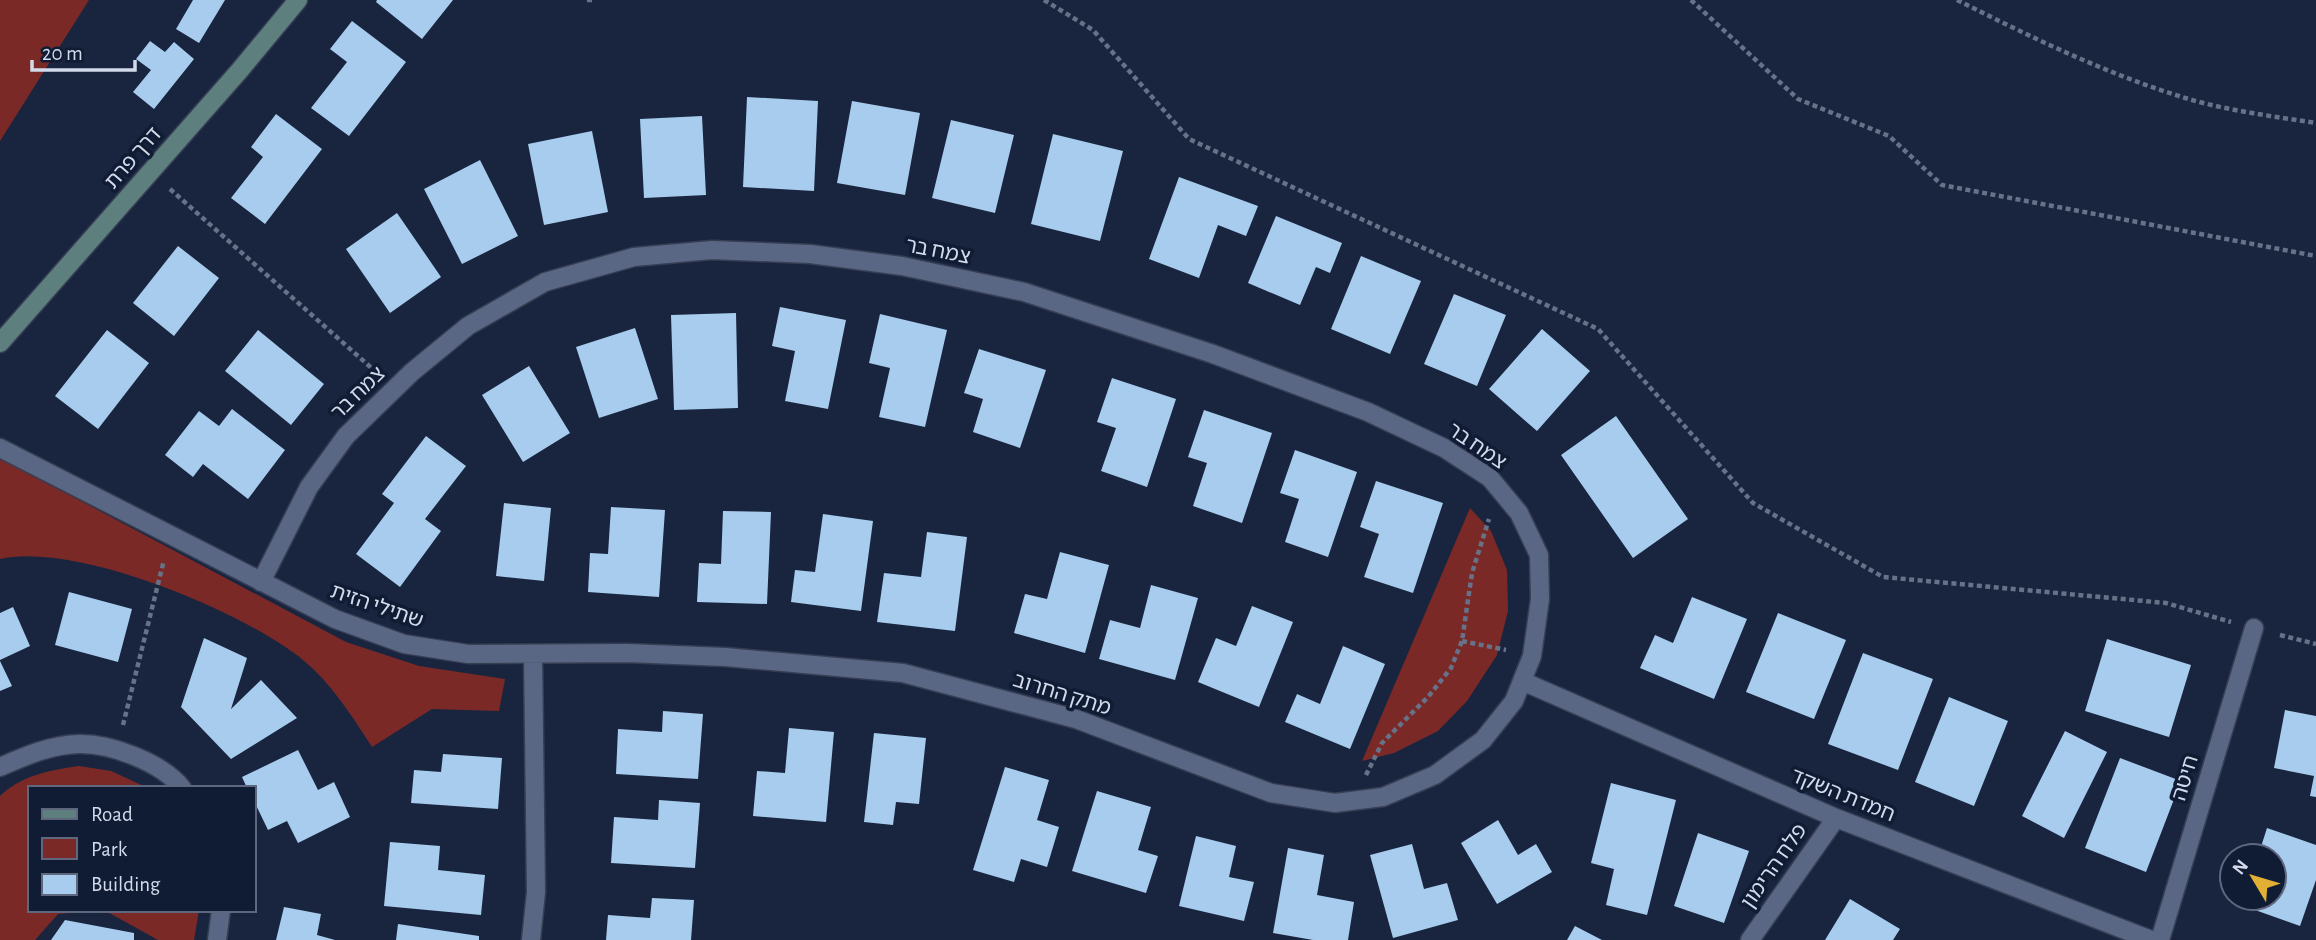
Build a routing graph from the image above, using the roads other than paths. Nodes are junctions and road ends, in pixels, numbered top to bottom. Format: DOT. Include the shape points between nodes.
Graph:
graph roads {
  1 [pos="298,0"];
  2 [pos="0,344"];
  3 [pos="0,448"];
  4 [pos="261,582"];
  5 [pos="2254,628"];
  6 [pos="533,655"];
  7 [pos="1522,681"];
  8 [pos="0,767"];
  9 [pos="180,786"];
  10 [pos="1836,818"];
  11 [pos="221,912"];
  12 [pos="217,940"];
  13 [pos="531,940"];
  14 [pos="1750,940"];
  15 [pos="2151,940"];
  16 [pos="2160,940"];
  1 -- 2 [label="street, דרך פרת"];
  3 -- 4 [label="street, שתילי הזית"];
  4 -- 6 [label="street, שתילי הזית" via="335,619 404,644 468,654"];
  4 -- 7 [label="street, צמח בר" via="309,487 345,436 468,326 545,282 634,257 712,250 810,254 902,266 1024,292 1213,354 1368,412 1444,448 1490,478 1519,513 1539,555 1540,599 1532,656"];
  5 -- 16 [label="street, חיטה"];
  6 -- 7 [label="street, מתק החרוב" via="726,657 903,673 1076,719 1271,793 1335,803 1383,797 1435,775 1483,740 1514,701"];
  6 -- 13 [label="street" via="536,879"];
  7 -- 10 [label="street, חמדת השקד"];
  8 -- 9 [label="street" via="38,751 79,744 117,750 153,766"];
  10 -- 14 [label="street, פלח הרימון"];
  10 -- 15 [label="street, חמדת השקד"];
  11 -- 12 [label="street"];
}
